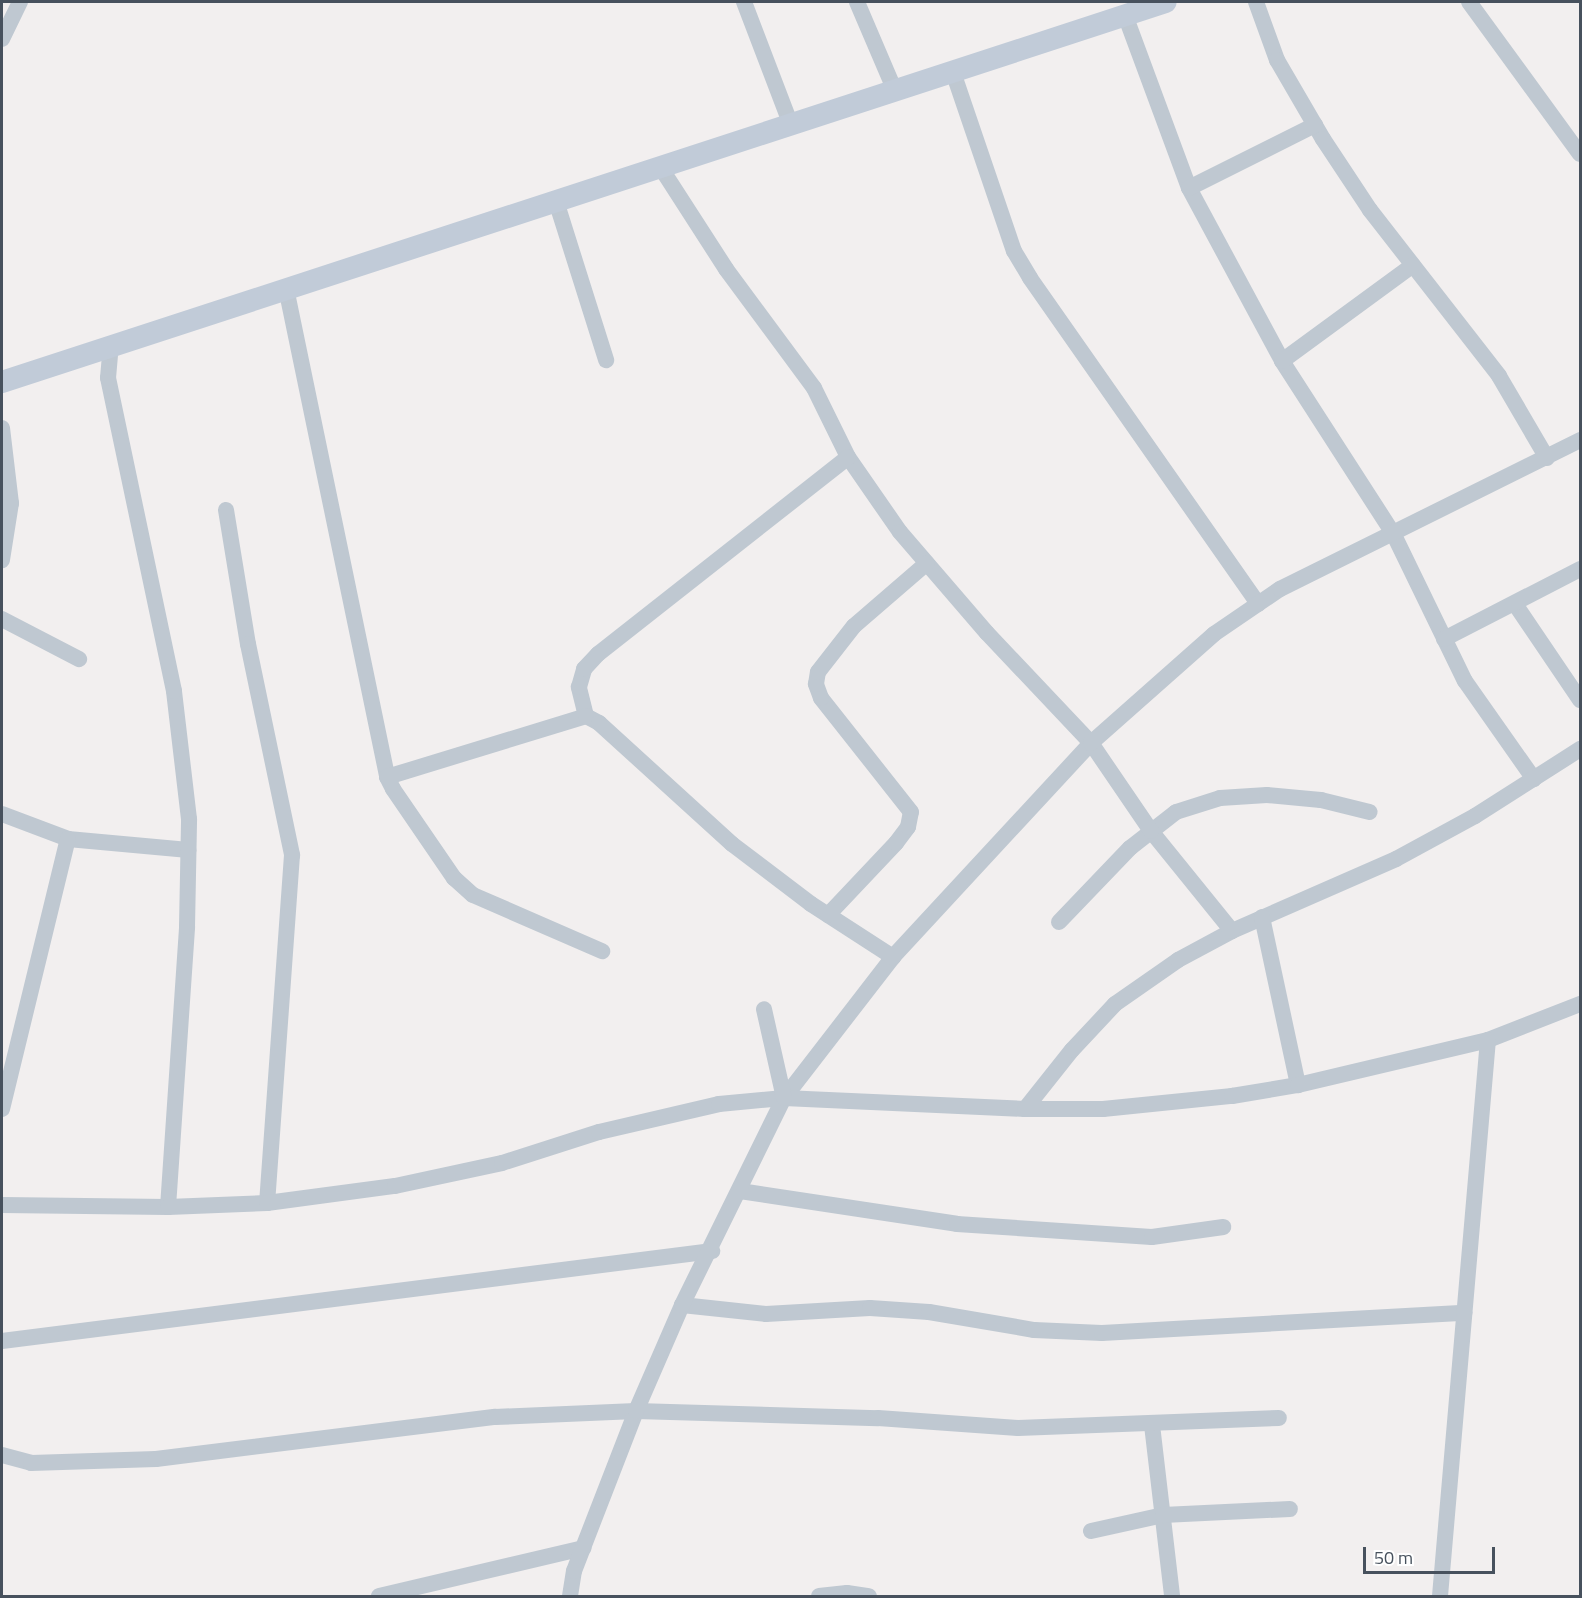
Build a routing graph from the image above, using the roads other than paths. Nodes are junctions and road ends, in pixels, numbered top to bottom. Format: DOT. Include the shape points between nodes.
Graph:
graph roads {
  1 [pos="20,2"];
  2 [pos="744,2"];
  3 [pos="857,2"];
  4 [pos="1166,2"];
  5 [pos="1256,2"];
  6 [pos="1469,2"];
  7 [pos="1125,15"];
  8 [pos="2,39"];
  9 [pos="952,72"];
  10 [pos="895,92"];
  11 [pos="791,126"];
  12 [pos="1315,126"];
  13 [pos="1581,154"];
  14 [pos="661,168"];
  15 [pos="1189,188"];
  16 [pos="556,201"];
  17 [pos="1413,265"];
  18 [pos="286,288"];
  19 [pos="111,345"];
  20 [pos="606,360"];
  21 [pos="1282,361"];
  22 [pos="2,382"];
  23 [pos="2,428"];
  24 [pos="1581,440"];
  25 [pos="848,457"];
  26 [pos="1547,458"];
  27 [pos="226,510"];
  28 [pos="1394,535"];
  29 [pos="2,560"];
  30 [pos="927,563"];
  31 [pos="1581,569"];
  32 [pos="1258,604"];
  33 [pos="1515,604"];
  34 [pos="2,619"];
  35 [pos="1444,639"];
  36 [pos="79,658"];
  37 [pos="1581,700"];
  38 [pos="586,716"];
  39 [pos="1091,743"];
  40 [pos="1581,749"];
  41 [pos="387,777"];
  42 [pos="1534,779"];
  43 [pos="1370,812"];
  44 [pos="2,814"];
  45 [pos="1151,831"];
  46 [pos="68,839"];
  47 [pos="188,850"];
  48 [pos="828,915"];
  49 [pos="1262,917"];
  50 [pos="1059,922"];
  51 [pos="1232,931"];
  52 [pos="602,951"];
  53 [pos="893,957"];
  54 [pos="1581,1004"];
  55 [pos="764,1009"];
  56 [pos="1488,1040"];
  57 [pos="1298,1085"];
  58 [pos="784,1098"];
  59 [pos="1025,1108"];
  60 [pos="2,1109"];
  61 [pos="740,1191"];
  62 [pos="267,1203"];
  63 [pos="2,1205"];
  64 [pos="168,1207"];
  65 [pos="1223,1227"];
  66 [pos="712,1251"];
  67 [pos="682,1305"];
  68 [pos="1464,1313"];
  69 [pos="2,1341"];
  70 [pos="636,1411"];
  71 [pos="1279,1419"];
  72 [pos="1152,1425"];
  73 [pos="2,1455"];
  74 [pos="1290,1509"];
  75 [pos="1163,1515"];
  76 [pos="1091,1531"];
  77 [pos="583,1548"];
  78 [pos="379,1596"];
  79 [pos="570,1596"];
  80 [pos="819,1596"];
  81 [pos="869,1596"];
  82 [pos="1172,1596"];
  83 [pos="1440,1596"];
  1 -- 8 [label="street"];
  2 -- 11 [label="street"];
  3 -- 10 [label="street"];
  4 -- 7 [label="street"];
  5 -- 12 [label="street" via="1277,60"];
  6 -- 13 [label="street"];
  7 -- 9 [label="street"];
  7 -- 15 [label="street"];
  9 -- 10 [label="street"];
  9 -- 32 [label="street" via="1019,260"];
  10 -- 11 [label="street"];
  11 -- 14 [label="street"];
  12 -- 15 [label="street"];
  12 -- 17 [label="street" via="1370,210"];
  14 -- 16 [label="street"];
  14 -- 25 [label="street" via="726,269 814,388"];
  15 -- 21 [label="street"];
  16 -- 18 [label="street"];
  16 -- 20 [label="street"];
  17 -- 21 [label="street"];
  17 -- 26 [label="street" via="1499,376"];
  18 -- 19 [label="street"];
  18 -- 41 [label="street"];
  19 -- 22 [label="street"];
  19 -- 47 [label="street" via="108,378 184,755"];
  21 -- 28 [label="street"];
  23 -- 29 [label="street" via="11,503"];
  24 -- 26 [label="street"];
  25 -- 30 [label="street" via="900,532"];
  25 -- 38 [label="street" via="598,654 584,669 579,687"];
  26 -- 28 [label="street"];
  27 -- 62 [label="street" via="248,644 292,855"];
  28 -- 32 [label="street" via="1280,589"];
  28 -- 35 [label="street"];
  30 -- 39 [label="street"];
  30 -- 48 [label="street" via="854,626 818,672 816,684 821,698 911,812 908,827 896,843"];
  31 -- 33 [label="street"];
  32 -- 39 [label="street" via="1188,656"];
  33 -- 35 [label="street"];
  33 -- 37 [label="street"];
  34 -- 36 [label="street"];
  35 -- 42 [label="street" via="1465,681"];
  38 -- 41 [label="street"];
  38 -- 48 [label="street" via="732,844"];
  39 -- 45 [label="street"];
  39 -- 53 [label="street"];
  40 -- 42 [label="street"];
  41 -- 52 [label="street" via="454,878 473,895"];
  42 -- 49 [label="street" via="1396,859"];
  43 -- 45 [label="street" via="1268,795 1220,798 1176,812"];
  44 -- 46 [label="street"];
  45 -- 50 [label="street" via="1072,904"];
  45 -- 51 [label="street"];
  46 -- 47 [label="street"];
  46 -- 60 [label="street"];
  47 -- 64 [label="street" via="187,927"];
  48 -- 53 [label="street"];
  49 -- 51 [label="street"];
  49 -- 57 [label="street"];
  51 -- 59 [label="street" via="1178,960 1115,1004"];
  53 -- 58 [label="street"];
  54 -- 56 [label="street"];
  55 -- 58 [label="street"];
  56 -- 57 [label="street"];
  56 -- 68 [label="street"];
  57 -- 59 [label="street" via="1232,1096 1103,1108"];
  58 -- 59 [label="street"];
  58 -- 61 [label="street"];
  58 -- 62 [label="street" via="719,1104 396,1186"];
  61 -- 65 [label="street" via="957,1224 1152,1236"];
  61 -- 66 [label="street"];
  62 -- 64 [label="street"];
  63 -- 64 [label="street"];
  66 -- 67 [label="street"];
  66 -- 69 [label="street"];
  67 -- 68 [label="street" via="766,1314 870,1308 929,1312 1034,1330 1102,1333"];
  67 -- 70 [label="street"];
  68 -- 83 [label="street"];
  70 -- 72 [label="street" via="1018,1428"];
  70 -- 73 [label="street" via="495,1417 146,1460 31,1463"];
  70 -- 77 [label="street"];
  71 -- 72 [label="street"];
  72 -- 75 [label="street"];
  74 -- 75 [label="street"];
  75 -- 76 [label="street"];
  75 -- 82 [label="street"];
  77 -- 78 [label="street"];
  77 -- 79 [label="street"];
  80 -- 81 [label="street"];
}
